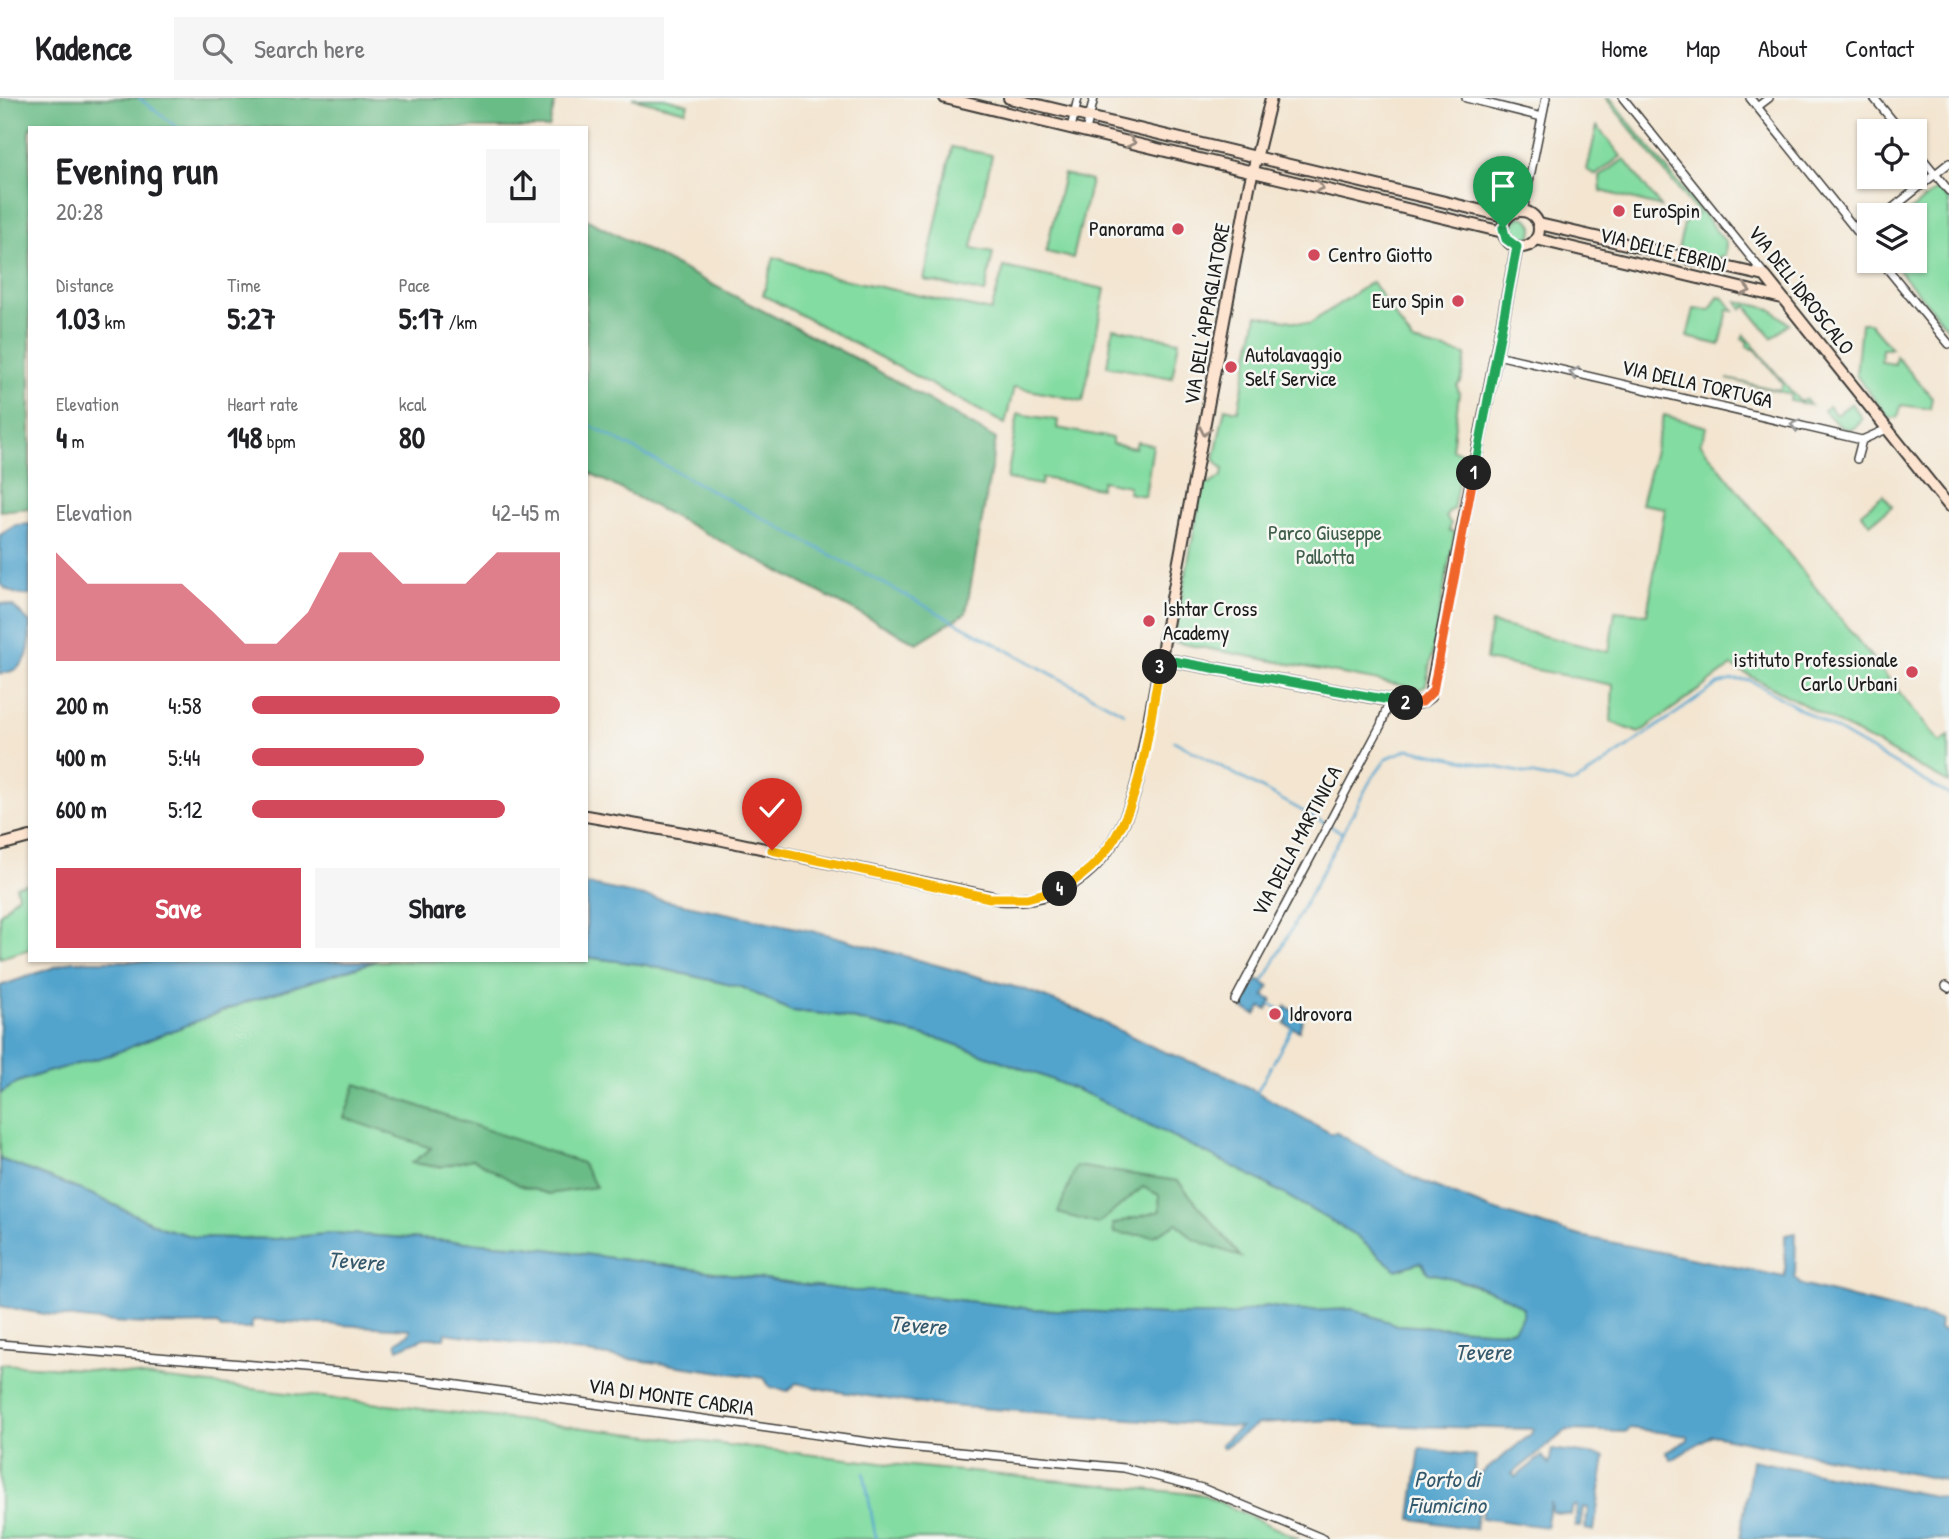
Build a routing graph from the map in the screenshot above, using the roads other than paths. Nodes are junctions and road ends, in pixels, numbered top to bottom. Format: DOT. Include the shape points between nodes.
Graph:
graph roads {
  1 [pos="945,98"];
  2 [pos="1009,98"];
  3 [pos="1078,98"];
  4 [pos="1094,98"];
  5 [pos="1271,98"];
  6 [pos="1466,98"];
  7 [pos="1546,98"];
  8 [pos="1623,98"];
  9 [pos="1750,98"];
  10 [pos="1769,98"];
  11 [pos="1874,98"];
  12 [pos="1758,107"];
  13 [pos="1074,113"];
  14 [pos="1089,117"];
  15 [pos="1542,117"];
  16 [pos="1891,119"];
  17 [pos="1071,128"];
  18 [pos="1086,131"];
  19 [pos="1257,156"];
  20 [pos="1927,163"];
  21 [pos="1949,163"];
  22 [pos="1253,171"];
  23 [pos="1936,174"];
  24 [pos="1353,179"];
  25 [pos="1949,191"];
  26 [pos="1350,195"];
  27 [pos="1435,199"];
  28 [pos="1899,203"];
  29 [pos="1523,211"];
  30 [pos="1431,214"];
  31 [pos="1508,217"];
  32 [pos="1539,224"];
  33 [pos="1857,231"];
  34 [pos="1503,232"];
  35 [pos="1536,239"];
  36 [pos="1629,245"];
  37 [pos="1517,247"];
  38 [pos="1626,261"];
  39 [pos="1719,265"];
  40 [pos="1891,273"];
  41 [pos="1765,276"];
  42 [pos="1715,282"];
  43 [pos="1782,298"];
  44 [pos="1949,344"];
  45 [pos="1497,355"];
  46 [pos="1887,429"];
  47 [pos="1862,440"];
  48 [pos="1857,459"];
  49 [pos="1949,506"];
  50 [pos="1162,659"];
  51 [pos="1390,699"];
  52 [pos="588,816"];
  53 [pos="28,838"];
  54 [pos="0,845"];
  55 [pos="1235,1000"];
  56 [pos="0,1343"];
  57 [pos="1324,1539"];
  1 -- 17 [label="street"];
  2 -- 13 [label="street"];
  3 -- 13 [label="street"];
  4 -- 14 [label="street"];
  5 -- 19 [label="street, VIA DELL'APPAGLIATORE"];
  6 -- 15 [label="street"];
  7 -- 15 [label="street"];
  8 -- 41 [label="street, VIA DELL'IDROSCALO"];
  9 -- 12 [label="street"];
  10 -- 12 [label="street"];
  11 -- 16 [label="street"];
  12 -- 33 [label="street"];
  13 -- 14 [label="street"];
  13 -- 17 [label="street"];
  14 -- 18 [label="street"];
  14 -- 19 [label="street"];
  15 -- 29 [label="street"];
  17 -- 18 [label="street"];
  18 -- 22 [label="street, one-way"];
  19 -- 22 [label="street, VIA DELL'APPAGLIATORE"];
  19 -- 24 [label="street"];
  20 -- 23 [label="street"];
  21 -- 23 [label="street"];
  22 -- 26 [label="street, one-way"];
  22 -- 50 [label="street, VIA DELL'APPAGLIATORE, one-way"];
  23 -- 25 [label="street"];
  23 -- 28 [label="street"];
  24 -- 26 [label="street"];
  24 -- 27 [label="street"];
  26 -- 30 [label="street"];
  27 -- 30 [label="street"];
  27 -- 31 [label="street"];
  29 -- 31 [label="street"];
  29 -- 32 [label="street"];
  30 -- 34 [label="street"];
  31 -- 34 [label="street"];
  32 -- 35 [label="street"];
  32 -- 36 [label="street, VIA DELLE EBRIDI"];
  34 -- 37 [label="street"];
  35 -- 37 [label="street"];
  35 -- 38 [label="street, VIA DELLE EBRIDI"];
  36 -- 38 [label="street"];
  36 -- 39 [label="street, VIA DELLE EBRIDI"];
  37 -- 45 [label="street"];
  38 -- 42 [label="street, VIA DELLE EBRIDI"];
  39 -- 41 [label="street, VIA DELLE EBRIDI"];
  39 -- 42 [label="street"];
  40 -- 44 [label="street"];
  41 -- 43 [label="street, VIA DELL'IDROSCALO"];
  42 -- 43 [label="street, VIA DELLE EBRIDI, one-way"];
  43 -- 46 [label="street, VIA DELL'IDROSCALO"];
  47 -- 45 [label="street, VIA DELLA TORTUGA, one-way"];
  45 -- 51 [label="street" via="1433,691 1416,704"];
  46 -- 47 [label="street"];
  46 -- 49 [label="street, VIA DELL'IDROSCALO"];
  47 -- 48 [label="street"];
  50 -- 51 [label="street"];
  50 -- 52 [label="street, VIA DELL'APPAGLIATORE" via="1138,780 1122,828 1089,871 1041,897 1010,900 969,894 718,839"];
  51 -- 55 [label="street, VIA DELLA MARTINICA" via="1381,725"];
  53 -- 54 [label="street"];
  56 -- 57 [label="street, VIA DI MONTE CADRIA" via="378,1375 919,1449 1134,1470 1202,1488"];
}
